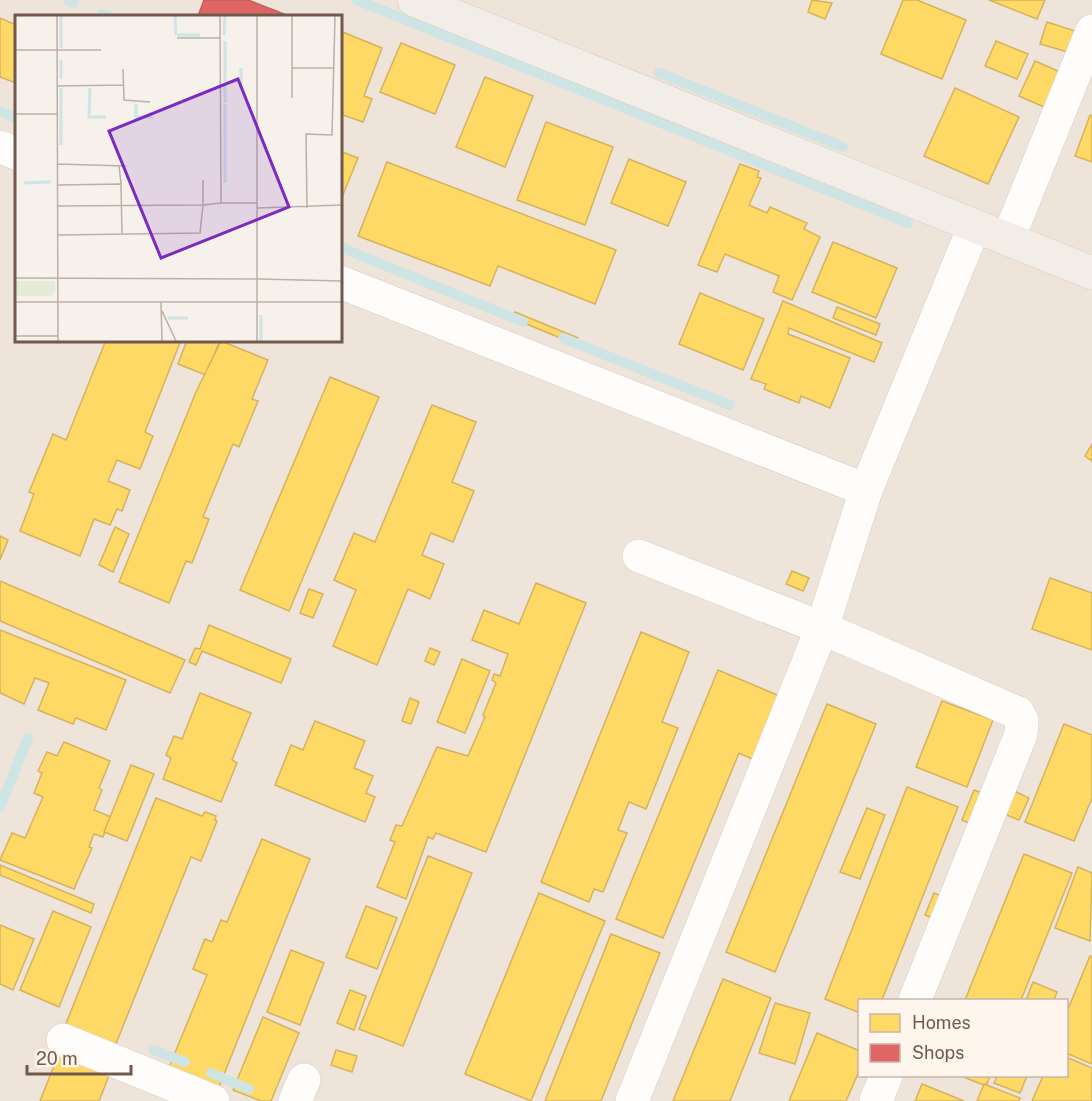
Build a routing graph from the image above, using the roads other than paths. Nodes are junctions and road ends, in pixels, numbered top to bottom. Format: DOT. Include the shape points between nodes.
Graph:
graph roads {
  1 [pos="414,0"];
  2 [pos="1092,31"];
  3 [pos="0,147"];
  4 [pos="15,153"];
  5 [pos="974,226"];
  6 [pos="1008,239"];
  7 [pos="1092,273"];
  8 [pos="342,283"];
  9 [pos="866,490"];
  10 [pos="639,556"];
  11 [pos="822,628"];
  12 [pos="915,999"];
  13 [pos="63,1040"];
  14 [pos="886,1077"];
  15 [pos="213,1101"];
  16 [pos="632,1101"];
  17 [pos="876,1101"];
  1 -- 5 [label="main road"];
  2 -- 6 [label="street"];
  3 -- 4 [label="street"];
  5 -- 6 [label="main road"];
  5 -- 9 [label="street"];
  6 -- 7 [label="main road"];
  8 -- 9 [label="street"];
  9 -- 11 [label="street"];
  10 -- 11 [label="street"];
  11 -- 12 [label="street" via="1018,713 1022,721 1021,734"];
  11 -- 16 [label="street"];
  13 -- 15 [label="street"];
  14 -- 17 [label="street"];
}
